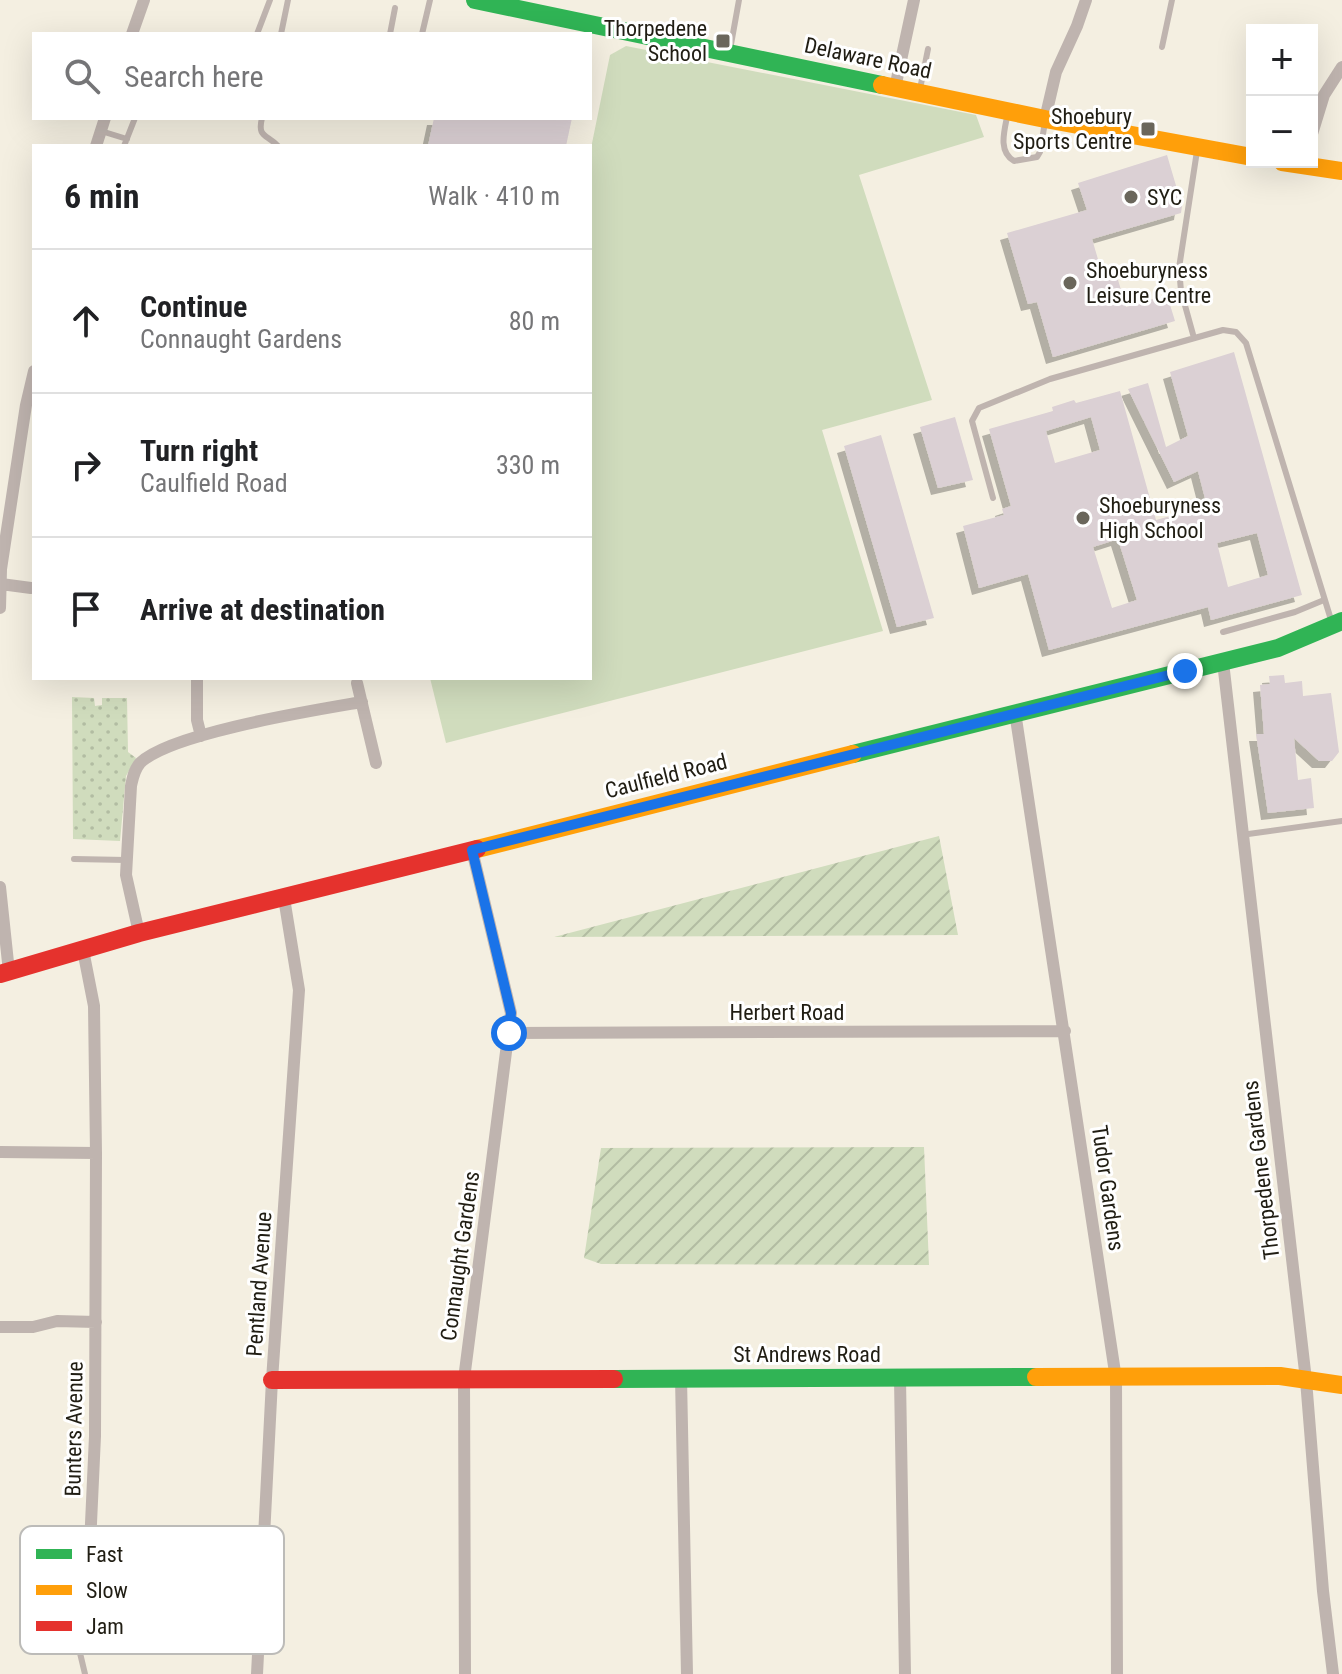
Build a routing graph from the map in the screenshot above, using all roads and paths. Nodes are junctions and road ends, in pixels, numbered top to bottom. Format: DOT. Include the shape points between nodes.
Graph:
graph roads {
  1 [pos="144,0"];
  2 [pos="270,0"];
  3 [pos="288,0"];
  4 [pos="430,0"];
  5 [pos="475,0"];
  6 [pos="739,0"];
  7 [pos="914,0"];
  8 [pos="1086,0"];
  9 [pos="1172,0"];
  10 [pos="528,5"];
  11 [pos="395,8"];
  12 [pos="133,32"];
  13 [pos="258,32"];
  14 [pos="281,32"];
  15 [pos="390,32"];
  16 [pos="422,32"];
  17 [pos="1162,47"];
  18 [pos="928,49"];
  19 [pos="729,53"];
  20 [pos="1342,67"];
  21 [pos="895,88"];
  22 [pos="919,93"];
  23 [pos="1008,111"];
  24 [pos="1318,114"];
  25 [pos="1045,119"];
  26 [pos="134,120"];
  27 [pos="262,120"];
  28 [pos="103,124"];
  29 [pos="125,142"];
  30 [pos="97,144"];
  31 [pos="275,144"];
  32 [pos="1197,147"];
  33 [pos="1246,156"];
  34 [pos="1318,166"];
  35 [pos="1342,171"];
  36 [pos="1194,338"];
  37 [pos="32,393"];
  38 [pos="28,438"];
  39 [pos="993,498"];
  40 [pos="1,584"];
  41 [pos="31,588"];
  42 [pos="1324,600"];
  43 [pos="0,608"];
  44 [pos="1338,623"];
  45 [pos="1223,632"];
  46 [pos="1223,662"];
  47 [pos="197,680"];
  48 [pos="357,683"];
  49 [pos="362,702"];
  50 [pos="1015,712"];
  51 [pos="201,736"];
  52 [pos="376,763"];
  53 [pos="1342,821"];
  54 [pos="1241,835"];
  55 [pos="472,850"];
  56 [pos="74,859"];
  57 [pos="126,860"];
  58 [pos="0,887"];
  59 [pos="284,898"];
  60 [pos="139,933"];
  61 [pos="83,950"];
  62 [pos="4,973"];
  63 [pos="1065,1031"];
  64 [pos="509,1033"];
  65 [pos="0,1152"];
  66 [pos="96,1153"];
  67 [pos="96,1322"];
  68 [pos="0,1327"];
  69 [pos="681,1378"];
  70 [pos="464,1379"];
  71 [pos="900,1379"];
  72 [pos="1116,1379"];
  73 [pos="272,1380"];
  74 [pos="1306,1380"];
  75 [pos="1342,1385"];
  76 [pos="91,1526"];
  77 [pos="265,1526"];
  78 [pos="80,1654"];
  79 [pos="258,1654"];
  80 [pos="85,1674"];
  81 [pos="257,1674"];
  82 [pos="465,1674"];
  83 [pos="687,1674"];
  84 [pos="905,1674"];
  85 [pos="1117,1674"];
  86 [pos="1333,1674"];
  1 -- 12 [label="street"];
  2 -- 13 [label="lane"];
  3 -- 14 [label="lane"];
  4 -- 16 [label="lane"];
  5 -- 10 [label="street, Delaware Road"];
  6 -- 19 [label="lane"];
  7 -- 21 [label="street"];
  8 -- 25 [label="street" via="1056,72"];
  9 -- 17 [label="lane"];
  10 -- 19 [label="street, Delaware Road"];
  11 -- 15 [label="lane"];
  18 -- 22 [label="lane"];
  19 -- 21 [label="street, Delaware Road"];
  20 -- 24 [label="street"];
  21 -- 22 [label="street, Delaware Road"];
  22 -- 23 [label="street, Delaware Road"];
  23 -- 25 [label="street, Delaware Road"];
  23 -- 25 [label="lane" via="1003,147 1014,161 1037,157"];
  25 -- 32 [label="street, Delaware Road"];
  26 -- 29 [label="lane"];
  27 -- 31 [label="lane" via="263,135"];
  28 -- 29 [label="lane"];
  28 -- 30 [label="street"];
  32 -- 33 [label="street, Delaware Road"];
  32 -- 36 [label="lane" via="1179,268"];
  34 -- 35 [label="street"];
  36 -- 39 [label="lane" via="1050,379 979,408 972,421"];
  36 -- 42 [label="lane" via="1230,330 1246,343"];
  37 -- 38 [label="street"];
  38 -- 40 [label="street"];
  40 -- 41 [label="street"];
  40 -- 43 [label="street"];
  42 -- 44 [label="lane"];
  42 -- 45 [label="lane"];
  44 -- 46 [label="street, Caulfield Road" via="1278,648"];
  46 -- 50 [label="street, Caulfield Road"];
  46 -- 54 [label="street, Thorpedene Gardens"];
  47 -- 51 [label="street"];
  48 -- 49 [label="street"];
  49 -- 51 [label="street"];
  49 -- 52 [label="street"];
  50 -- 55 [label="street, Caulfield Road"];
  50 -- 63 [label="street, Tudor Gardens"];
  51 -- 57 [label="street" via="152,755 134,772"];
  53 -- 54 [label="lane"];
  54 -- 74 [label="street, Thorpedene Gardens"];
  55 -- 59 [label="street, Caulfield Road"];
  55 -- 64 [label="street, Connaught Gardens" via="511,1013"];
  56 -- 57 [label="lane"];
  57 -- 60 [label="street"];
  58 -- 62 [label="street"];
  59 -- 60 [label="street, Caulfield Road"];
  59 -- 73 [label="street, Pentland Avenue" via="299,990"];
  60 -- 61 [label="street, Caulfield Road"];
  61 -- 62 [label="street, Caulfield Road"];
  61 -- 66 [label="street, Bunters Avenue" via="94,1006"];
  63 -- 64 [label="street, Herbert Road"];
  63 -- 72 [label="street, Tudor Gardens"];
  64 -- 70 [label="street, Connaught Gardens"];
  65 -- 66 [label="street"];
  66 -- 67 [label="street, Bunters Avenue"];
  67 -- 68 [label="street"];
  67 -- 76 [label="street, Bunters Avenue"];
  69 -- 70 [label="street, St Andrews Road"];
  69 -- 71 [label="street, St Andrews Road"];
  69 -- 83 [label="street"];
  70 -- 73 [label="street, St Andrews Road"];
  70 -- 82 [label="street, Connaught Gardens"];
  71 -- 72 [label="street, St Andrews Road"];
  71 -- 84 [label="street"];
  72 -- 74 [label="street, St Andrews Road"];
  72 -- 85 [label="street, Tudor Gardens"];
  73 -- 77 [label="street, Pentland Avenue"];
  74 -- 75 [label="street, St Andrews Road"];
  74 -- 86 [label="street, Thorpedene Gardens"];
  78 -- 80 [label="lane"];
  79 -- 81 [label="street, Pentland Avenue"];
}
